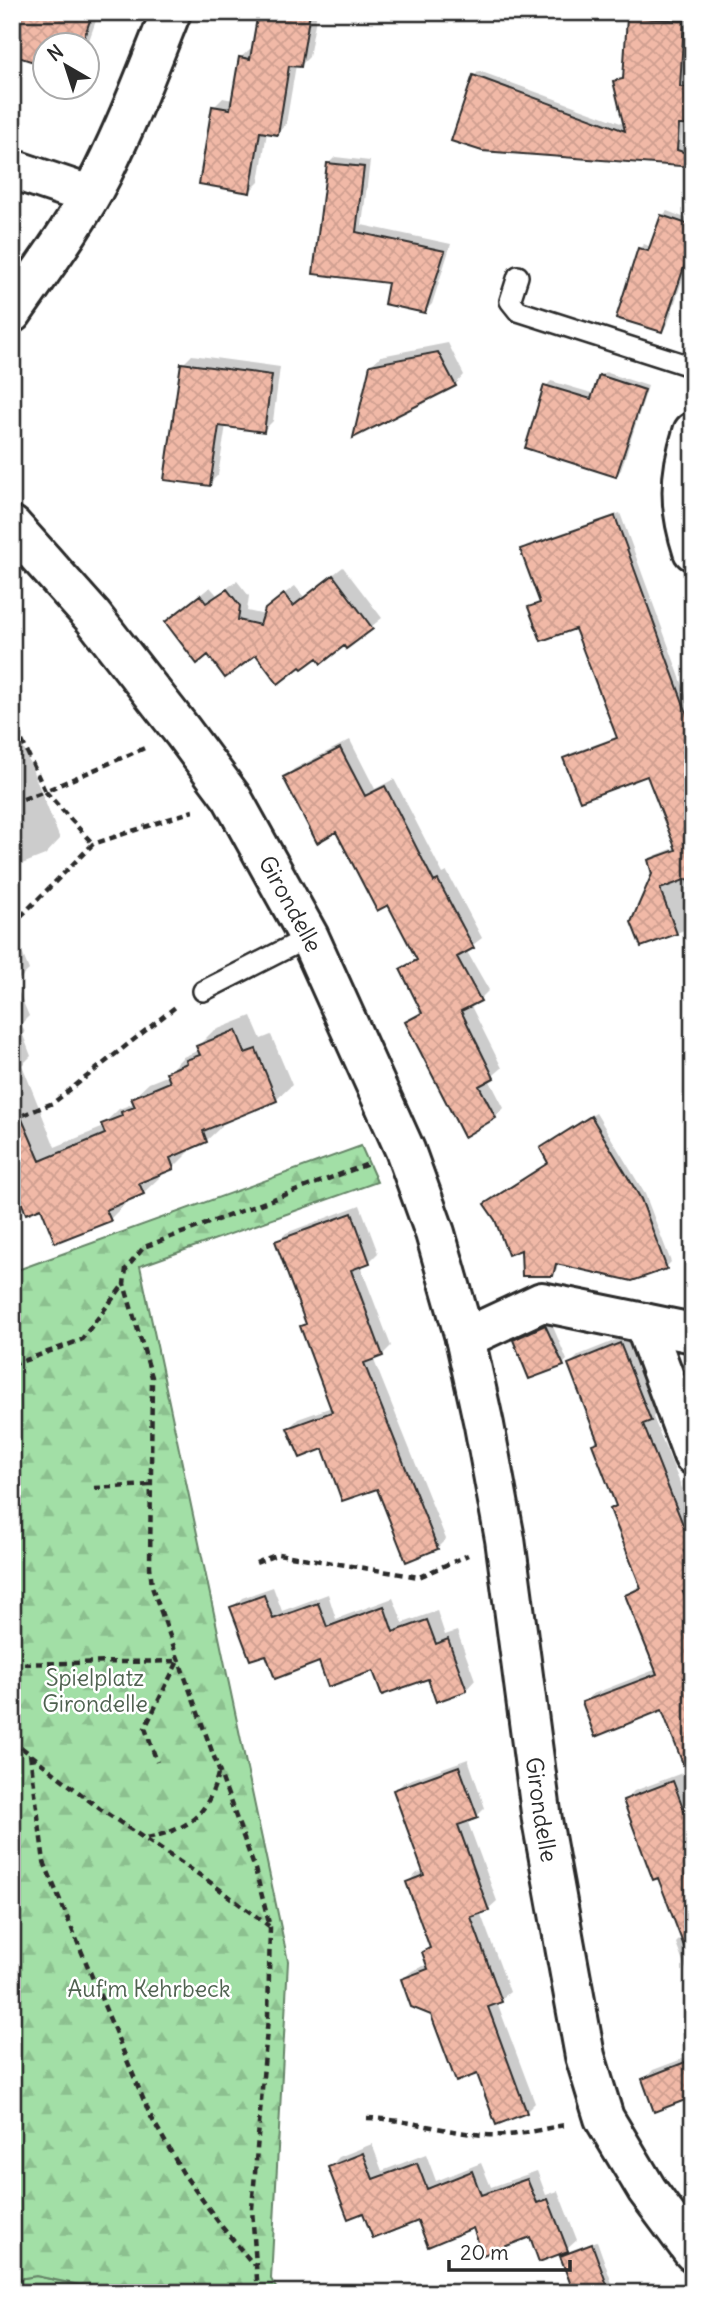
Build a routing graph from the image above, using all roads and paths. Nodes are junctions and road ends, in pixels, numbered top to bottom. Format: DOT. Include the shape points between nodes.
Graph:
graph roads {
  1 [pos="171,12"];
  2 [pos="12,169"];
  3 [pos="89,195"];
  4 [pos="518,275"];
  5 [pos="12,313"];
  6 [pos="693,367"];
  7 [pos="693,432"];
  8 [pos="12,526"];
  9 [pos="693,551"];
  10 [pos="12,719"];
  11 [pos="183,732"];
  12 [pos="45,791"];
  13 [pos="232,798"];
  14 [pos="23,799"];
  15 [pos="93,844"];
  16 [pos="12,925"];
  17 [pos="309,937"];
  18 [pos="203,991"];
  19 [pos="23,1115"];
  20 [pos="405,1150"];
  21 [pos="124,1284"];
  22 [pos="644,1322"];
  23 [pos="693,1333"];
  24 [pos="465,1338"];
  25 [pos="12,1365"];
  26 [pos="693,1455"];
  27 [pos="151,1485"];
  28 [pos="94,1488"];
  29 [pos="505,1539"];
  30 [pos="256,1563"];
  31 [pos="178,1661"];
  32 [pos="12,1664"];
  33 [pos="12,1740"];
  34 [pos="30,1754"];
  35 [pos="157,1762"];
  36 [pos="218,1773"];
  37 [pos="146,1838"];
  38 [pos="270,1927"];
  39 [pos="367,2118"];
  40 [pos="604,2118"];
  41 [pos="693,2252"];
  42 [pos="254,2266"];
  43 [pos="257,2292"];
  44 [pos="265,2293"];
  1 -- 3 [label="street" via="133,107"];
  2 -- 3 [label="street"];
  3 -- 5 [label="street"];
  4 -- 6 [label="lane" via="510,302 518,311"];
  7 -- 9 [label="street" via="684,459 681,494"];
  8 -- 11 [label="street, Girondelle" via="93,617"];
  10 -- 12 [label="path"];
  11 -- 12 [label="path"];
  11 -- 13 [label="street, Girondelle"];
  12 -- 14 [label="path"];
  12 -- 15 [label="path"];
  13 -- 15 [label="path"];
  13 -- 17 [label="street, Girondelle"];
  15 -- 16 [label="path"];
  17 -- 18 [label="lane"];
  17 -- 20 [label="street, Girondelle"];
  18 -- 19 [label="path" via="53,1103"];
  20 -- 21 [label="path" via="144,1247 126,1269"];
  20 -- 24 [label="street, Girondelle"];
  21 -- 25 [label="path" via="81,1340"];
  21 -- 27 [label="path" via="152,1377"];
  22 -- 23 [label="street"];
  22 -- 24 [label="street" via="542,1302"];
  22 -- 26 [label="street"];
  24 -- 29 [label="street, Girondelle"];
  27 -- 28 [label="path"];
  27 -- 31 [label="path" via="152,1587"];
  29 -- 30 [label="path" via="419,1577 278,1554"];
  29 -- 40 [label="street, Girondelle" via="545,1833 585,2056"];
  31 -- 32 [label="path"];
  31 -- 35 [label="path" via="145,1728"];
  31 -- 36 [label="path"];
  33 -- 34 [label="path"];
  34 -- 37 [label="path"];
  34 -- 42 [label="path" via="44,1862 150,2115 183,2173"];
  36 -- 37 [label="path" via="209,1800 195,1819 181,1829"];
  36 -- 38 [label="path" via="255,1869"];
  37 -- 38 [label="path"];
  38 -- 42 [label="path" via="268,2017 252,2209"];
  39 -- 40 [label="path" via="506,2135"];
  40 -- 41 [label="street, Girondelle" via="647,2190"];
  42 -- 43 [label="path"];
  43 -- 44 [label="path"];
}
